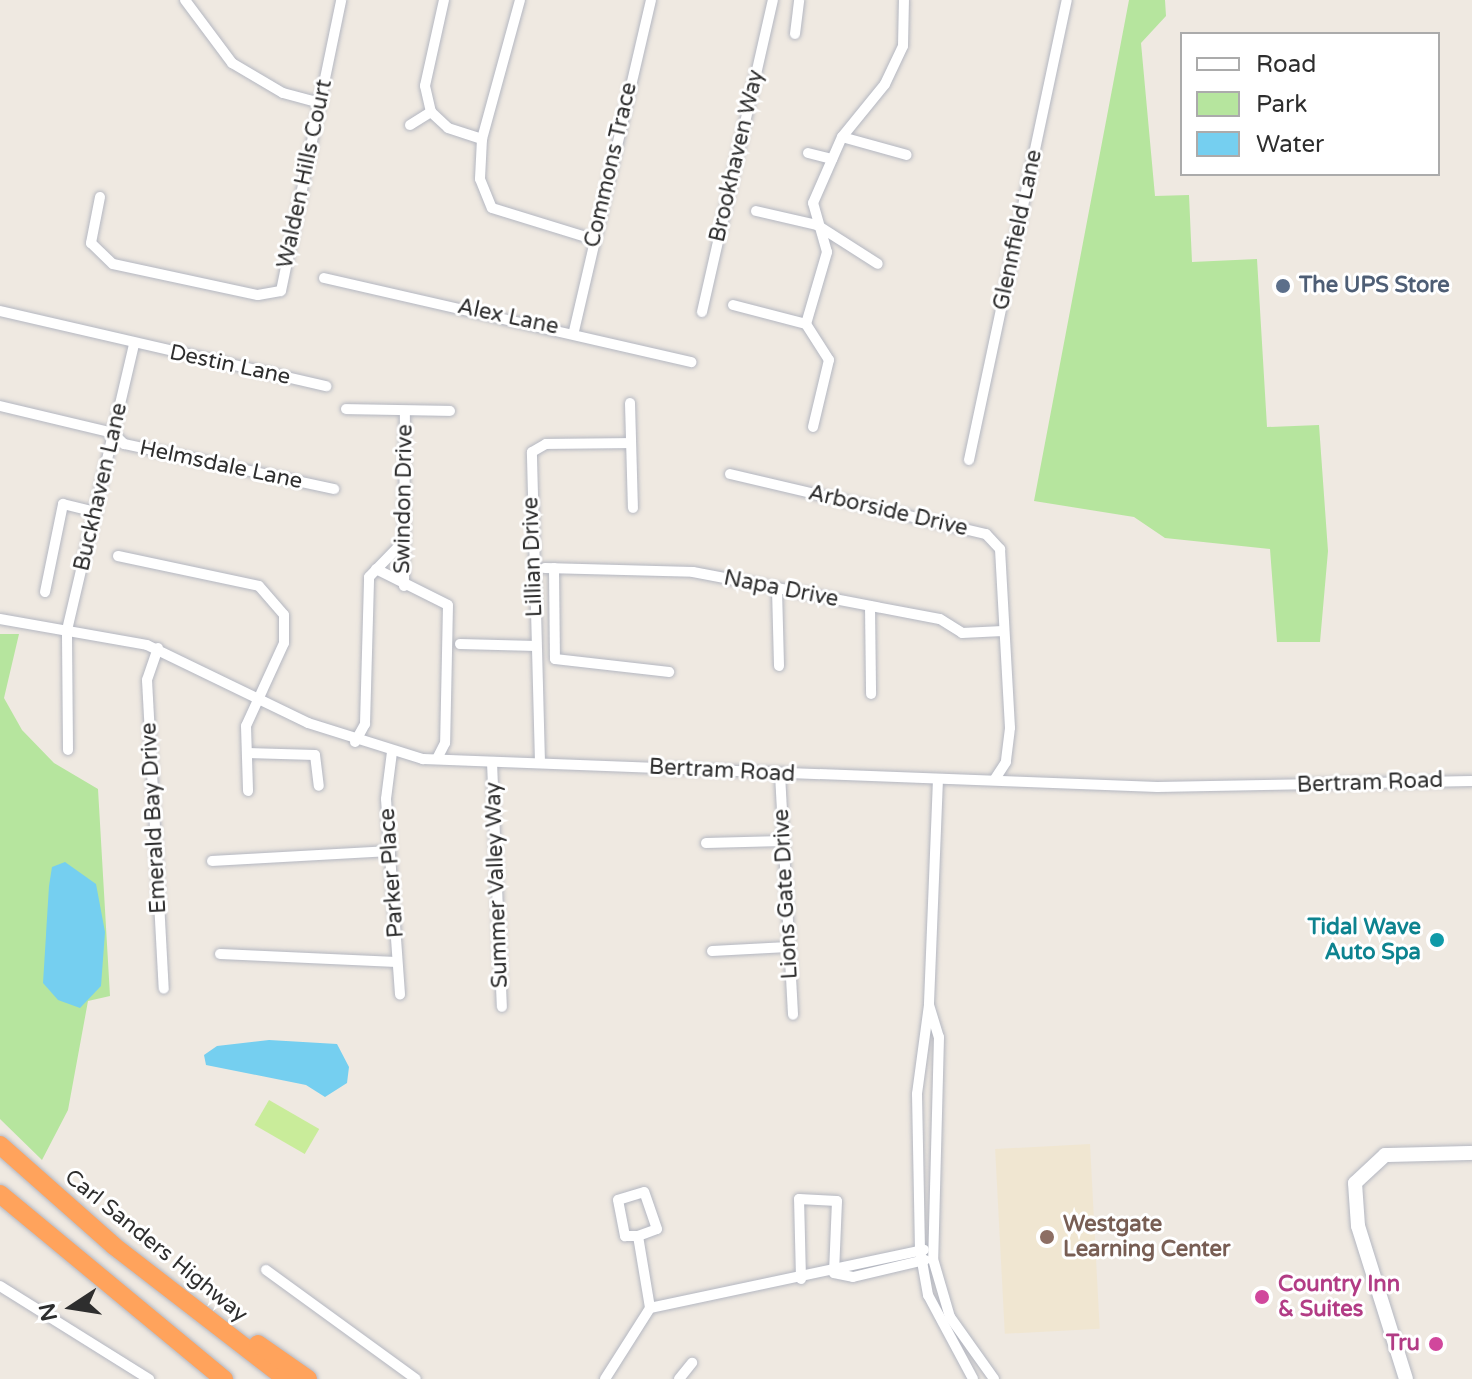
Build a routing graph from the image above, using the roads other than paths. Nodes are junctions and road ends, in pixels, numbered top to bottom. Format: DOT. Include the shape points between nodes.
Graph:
graph roads {
  1 [pos="185,0"];
  2 [pos="341,0"];
  3 [pos="444,0"];
  4 [pos="520,0"];
  5 [pos="651,0"];
  6 [pos="773,0"];
  7 [pos="799,0"];
  8 [pos="904,0"];
  9 [pos="1067,0"];
  10 [pos="795,34"];
  11 [pos="321,103"];
  12 [pos="431,112"];
  13 [pos="410,125"];
  14 [pos="842,137"];
  15 [pos="482,139"];
  16 [pos="808,153"];
  17 [pos="907,155"];
  18 [pos="832,159"];
  19 [pos="100,197"];
  20 [pos="756,211"];
  21 [pos="817,225"];
  22 [pos="593,239"];
  23 [pos="878,264"];
  24 [pos="324,278"];
  25 [pos="733,305"];
  26 [pos="0,311"];
  27 [pos="702,312"];
  28 [pos="806,324"];
  29 [pos="574,331"];
  30 [pos="134,344"];
  31 [pos="692,362"];
  32 [pos="326,386"];
  33 [pos="630,403"];
  34 [pos="0,406"];
  35 [pos="346,409"];
  36 [pos="405,411"];
  37 [pos="450,411"];
  38 [pos="813,427"];
  39 [pos="113,433"];
  40 [pos="631,443"];
  41 [pos="969,460"];
  42 [pos="730,474"];
  43 [pos="334,489"];
  44 [pos="633,508"];
  45 [pos="96,512"];
  46 [pos="401,544"];
  47 [pos="118,556"];
  48 [pos="376,569"];
  49 [pos="404,586"];
  50 [pos="777,589"];
  51 [pos="45,592"];
  52 [pos="870,606"];
  53 [pos="0,619"];
  54 [pos="67,630"];
  55 [pos="1003,631"];
  56 [pos="460,644"];
  57 [pos="536,646"];
  58 [pos="158,648"];
  59 [pos="779,666"];
  60 [pos="669,672"];
  61 [pos="258,694"];
  62 [pos="871,694"];
  63 [pos="355,742"];
  64 [pos="68,750"];
  65 [pos="392,752"];
  66 [pos="247,753"];
  67 [pos="437,759"];
  68 [pos="492,762"];
  69 [pos="540,763"];
  70 [pos="780,774"];
  71 [pos="938,779"];
  72 [pos="995,779"];
  73 [pos="1472,781"];
  74 [pos="319,786"];
  75 [pos="248,791"];
  76 [pos="783,841"];
  77 [pos="706,843"];
  78 [pos="390,851"];
  79 [pos="212,861"];
  80 [pos="788,947"];
  81 [pos="712,951"];
  82 [pos="220,954"];
  83 [pos="397,962"];
  84 [pos="164,989"];
  85 [pos="400,995"];
  86 [pos="929,1005"];
  87 [pos="502,1007"];
  88 [pos="793,1015"];
  89 [pos="0,1145"];
  90 [pos="1472,1153"];
  91 [pos="0,1194"];
  92 [pos="638,1236"];
  93 [pos="927,1255"];
  94 [pos="266,1270"];
  95 [pos="834,1273"];
  96 [pos="801,1279"];
  97 [pos="0,1286"];
  98 [pos="187,1305"];
  99 [pos="650,1308"];
  100 [pos="692,1363"];
  101 [pos="149,1379"];
  102 [pos="224,1379"];
  103 [pos="286,1379"];
  104 [pos="308,1379"];
  105 [pos="416,1379"];
  106 [pos="605,1379"];
  107 [pos="679,1379"];
  108 [pos="973,1379"];
  109 [pos="994,1379"];
  110 [pos="1406,1379"];
  1 -- 11 [label="street" via="232,63 283,93"];
  2 -- 11 [label="street, Walden Hills Court"];
  3 -- 12 [label="street" via="425,86"];
  4 -- 15 [label="street"];
  5 -- 22 [label="street, Commons Trace"];
  6 -- 27 [label="street, Brookhaven Way"];
  7 -- 10 [label="street"];
  8 -- 14 [label="street" via="903,46 885,84"];
  9 -- 41 [label="street, Glennfield Lane"];
  11 -- 19 [label="street, Walden Hills Court" via="281,291 258,295 113,264 91,243"];
  12 -- 13 [label="street"];
  12 -- 15 [label="street" via="448,128"];
  14 -- 17 [label="street"];
  14 -- 18 [label="street"];
  15 -- 22 [label="street" via="480,179 492,208"];
  16 -- 18 [label="street"];
  18 -- 21 [label="street" via="813,203"];
  20 -- 21 [label="street"];
  21 -- 23 [label="street"];
  21 -- 28 [label="street" via="827,252"];
  22 -- 29 [label="street, Commons Trace"];
  24 -- 29 [label="street, Alex Lane"];
  25 -- 28 [label="street"];
  26 -- 30 [label="street, Destin Lane"];
  28 -- 38 [label="street" via="829,360"];
  29 -- 31 [label="street, Alex Lane"];
  30 -- 32 [label="street, Destin Lane"];
  30 -- 39 [label="street, Buckhaven Lane"];
  33 -- 40 [label="street"];
  34 -- 39 [label="street, Helmsdale Lane"];
  35 -- 36 [label="street"];
  36 -- 37 [label="street"];
  36 -- 46 [label="street, Swindon Drive"];
  39 -- 43 [label="street, Helmsdale Lane" via="124,444"];
  39 -- 45 [label="street, Buckhaven Lane"];
  40 -- 44 [label="street"];
  40 -- 57 [label="street, Lillian Drive" via="546,444 532,452"];
  42 -- 55 [label="street, Arborside Drive" via="986,534 1000,549"];
  45 -- 51 [label="street" via="63,504"];
  45 -- 54 [label="street, Buckhaven Lane"];
  46 -- 48 [label="street"];
  46 -- 49 [label="street, Swindon Drive"];
  47 -- 61 [label="street" via="259,586 270,595 288,627"];
  48 -- 49 [label="street"];
  48 -- 63 [label="street" via="369,577 365,724"];
  49 -- 67 [label="street" via="448,605 445,743"];
  50 -- 52 [label="street, Napa Drive"];
  50 -- 59 [label="street"];
  50 -- 60 [label="street, Napa Drive" via="693,572 550,568 555,659"];
  52 -- 55 [label="street, Napa Drive" via="940,619 962,633"];
  52 -- 62 [label="street"];
  53 -- 54 [label="street, Bertram Road"];
  54 -- 58 [label="street, Bertram Road"];
  54 -- 64 [label="street, Buckhaven Lane"];
  55 -- 72 [label="street, Arborside Drive" via="1010,728 1006,762"];
  56 -- 57 [label="street"];
  57 -- 69 [label="street, Lillian Drive"];
  58 -- 61 [label="street, Bertram Road"];
  58 -- 84 [label="street, Emerald Bay Drive" via="147,680"];
  61 -- 63 [label="street, Bertram Road"];
  61 -- 66 [label="street" via="246,726"];
  63 -- 65 [label="street, Bertram Road"];
  65 -- 67 [label="street, Bertram Road"];
  65 -- 78 [label="street, Parker Place"];
  66 -- 74 [label="street" via="315,755"];
  66 -- 75 [label="street"];
  67 -- 68 [label="street, Bertram Road"];
  68 -- 69 [label="street, Bertram Road"];
  68 -- 87 [label="street, Summer Valley Way"];
  69 -- 70 [label="street, Bertram Road"];
  70 -- 71 [label="street, Bertram Road"];
  70 -- 76 [label="street, Lions Gate Drive"];
  71 -- 72 [label="street, Bertram Road"];
  71 -- 86 [label="street"];
  72 -- 73 [label="street, Bertram Road" via="1203,788"];
  76 -- 77 [label="street"];
  76 -- 80 [label="street, Lions Gate Drive"];
  78 -- 79 [label="street"];
  78 -- 83 [label="street, Parker Place"];
  80 -- 81 [label="street"];
  80 -- 88 [label="street, Lions Gate Drive"];
  82 -- 83 [label="street"];
  83 -- 85 [label="street, Parker Place"];
  86 -- 93 [label="street" via="917,1094"];
  86 -- 93 [label="street" via="939,1037"];
  89 -- 98 [label="highway, Carl Sanders Highway"];
  90 -- 110 [label="street" via="1385,1155 1355,1183 1358,1226"];
  91 -- 102 [label="highway"];
  92 -- 92 [label="street" via="625,1236 618,1200 644,1192 657,1229"];
  92 -- 99 [label="street"];
  93 -- 95 [label="street"];
  93 -- 108 [label="street" via="934,1308"];
  93 -- 109 [label="street" via="950,1317"];
  94 -- 105 [label="street"];
  95 -- 96 [label="street"];
  95 -- 96 [label="street" via="837,1201 799,1199"];
  96 -- 99 [label="street"];
  97 -- 101 [label="street"];
  98 -- 103 [label="highway, Carl Sanders Highway"];
  98 -- 104 [label="highway"];
  99 -- 106 [label="street" via="623,1340"];
  100 -- 107 [label="street"];
}
